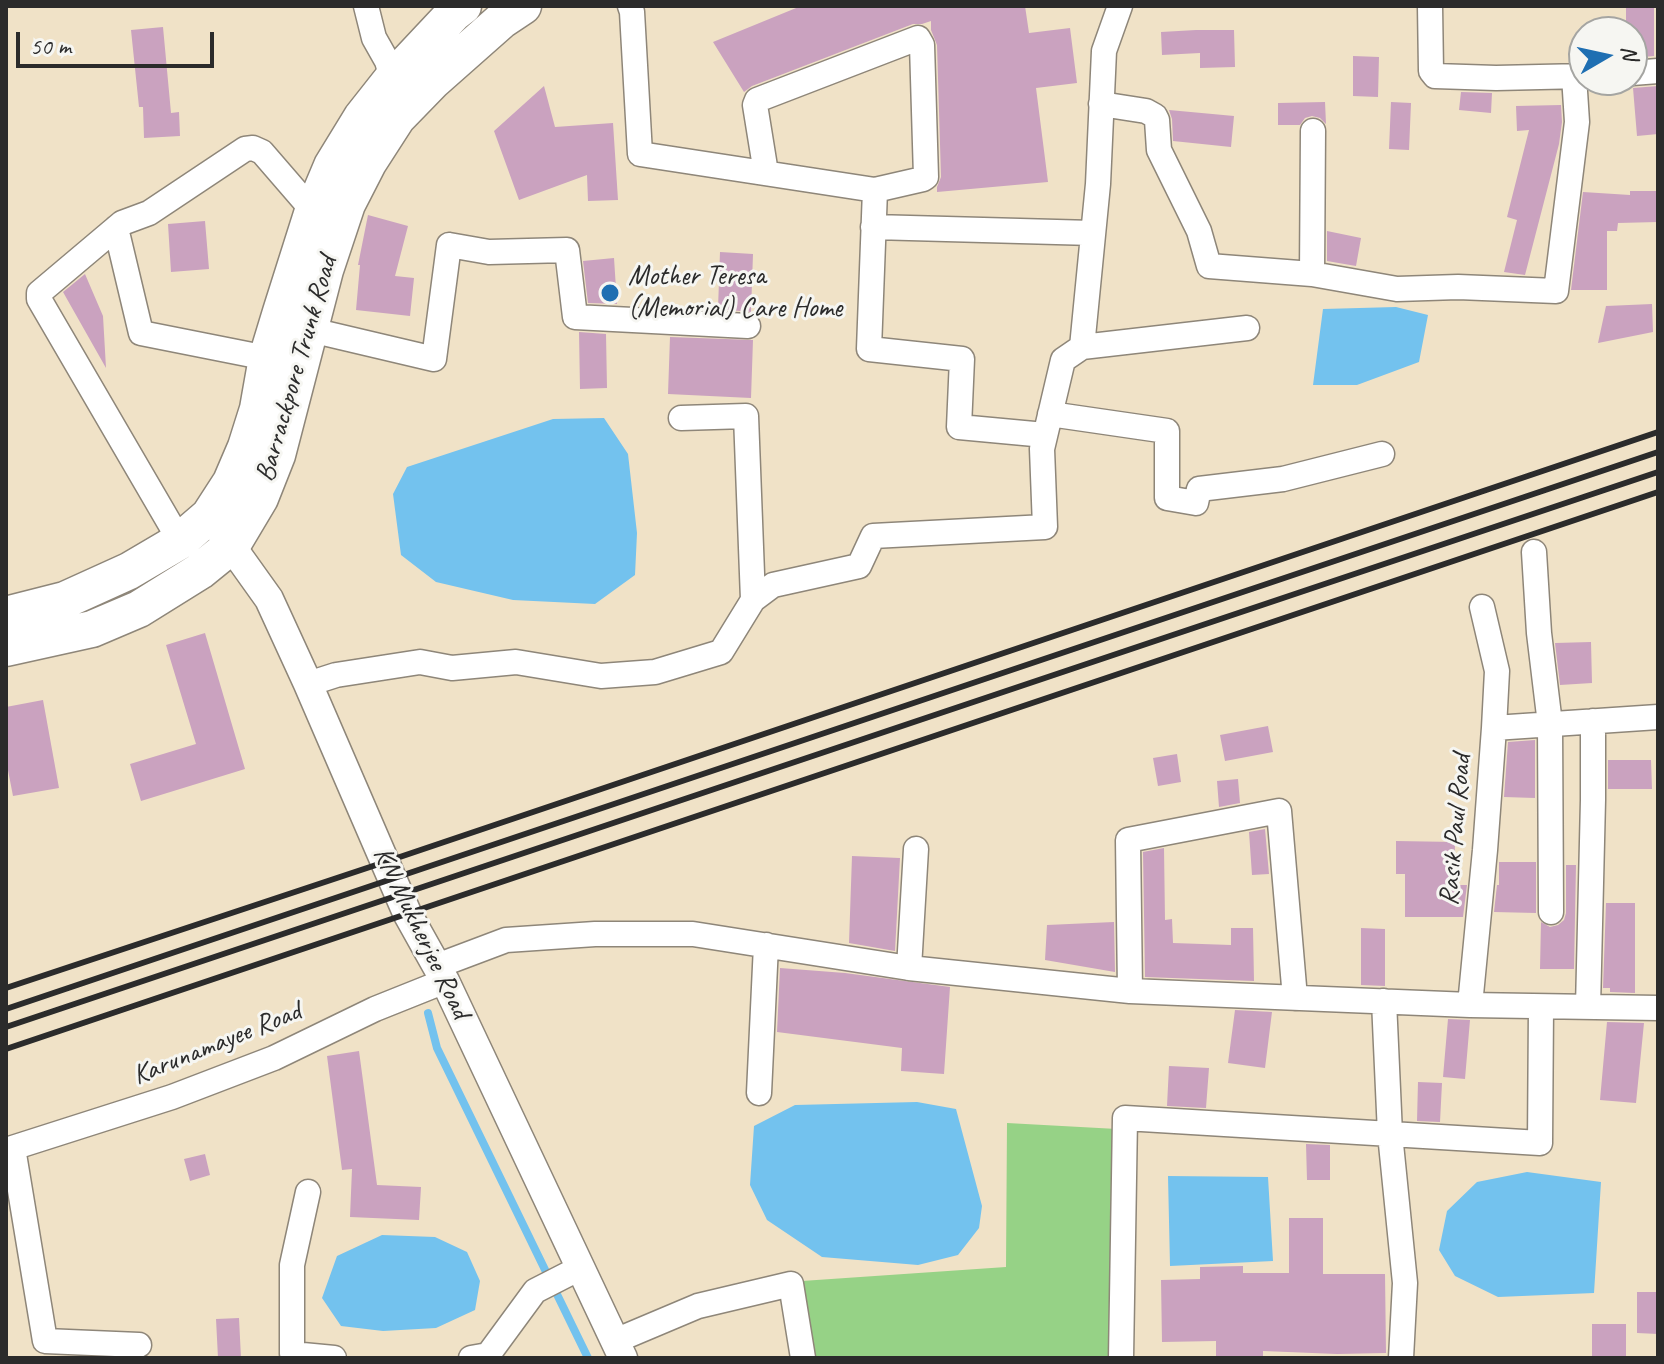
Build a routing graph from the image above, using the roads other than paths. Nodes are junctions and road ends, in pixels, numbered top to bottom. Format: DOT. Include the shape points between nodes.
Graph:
graph roads {
  1 [pos="366,6"];
  2 [pos="463,6"];
  3 [pos="523,6"];
  4 [pos="630,6"];
  5 [pos="1120,6"];
  6 [pos="1430,6"];
  7 [pos="1568,76"];
  8 [pos="392,79"];
  9 [pos="1578,96"];
  10 [pos="1101,104"];
  11 [pos="1313,131"];
  12 [pos="766,173"];
  13 [pos="875,190"];
  14 [pos="313,211"];
  15 [pos="873,227"];
  16 [pos="116,228"];
  17 [pos="1093,233"];
  18 [pos="1312,274"];
  19 [pos="748,326"];
  20 [pos="1247,328"];
  21 [pos="311,330"];
  22 [pos="1082,347"];
  23 [pos="267,358"];
  24 [pos="681,418"];
  25 [pos="1048,424"];
  26 [pos="1382,454"];
  27 [pos="209,516"];
  28 [pos="180,541"];
  29 [pos="232,545"];
  30 [pos="1534,552"];
  31 [pos="753,600"];
  32 [pos="1482,607"];
  33 [pos="6,615"];
  34 [pos="6,648"];
  35 [pos="308,684"];
  36 [pos="1658,717"];
  37 [pos="1593,721"];
  38 [pos="1550,724"];
  39 [pos="1494,728"];
  40 [pos="916,849"];
  41 [pos="1551,912"];
  42 [pos="766,945"];
  43 [pos="909,968"];
  44 [pos="441,973"];
  45 [pos="1130,991"];
  46 [pos="1295,998"];
  47 [pos="1384,1001"];
  48 [pos="1470,1005"];
  49 [pos="1541,1007"];
  50 [pos="1588,1007"];
  51 [pos="1658,1008"];
  52 [pos="759,1093"];
  53 [pos="1390,1134"];
  54 [pos="10,1149"];
  55 [pos="308,1192"];
  56 [pos="580,1268"];
  57 [pos="139,1345"];
  58 [pos="619,1350"];
  59 [pos="334,1358"];
  60 [pos="472,1358"];
  61 [pos="803,1358"];
  62 [pos="1121,1358"];
  63 [pos="1401,1358"];
  1 -- 8 [label="street"];
  2 -- 8 [label="main road, Barrackpore Trunk Road"];
  3 -- 21 [label="main road, Barrackpore Trunk Road" via="397,118 347,204"];
  4 -- 12 [label="street" via="640,154"];
  5 -- 10 [label="street" via="1104,51"];
  6 -- 7 [label="street" via="1435,76"];
  8 -- 14 [label="main road, Barrackpore Trunk Road" via="347,140"];
  9 -- 18 [label="street" via="1556,291 1397,289"];
  10 -- 17 [label="street"];
  10 -- 18 [label="street" via="1153,113 1159,150 1199,231 1209,266"];
  11 -- 18 [label="street"];
  12 -- 13 [label="street"];
  12 -- 13 [label="street" via="756,101 918,38 926,177"];
  13 -- 15 [label="street"];
  14 -- 16 [label="street" via="253,148"];
  14 -- 23 [label="main road, Barrackpore Trunk Road"];
  15 -- 17 [label="street"];
  15 -- 25 [label="street" via="869,349 962,359 959,427"];
  16 -- 23 [label="street" via="141,333"];
  16 -- 28 [label="street" via="39,293 39,299"];
  17 -- 22 [label="street"];
  19 -- 21 [label="street" via="575,317 567,250 489,252 449,245 434,359"];
  20 -- 22 [label="street"];
  21 -- 29 [label="main road, Barrackpore Trunk Road" via="277,455 260,498"];
  22 -- 25 [label="street" via="1063,360"];
  23 -- 27 [label="main road, Barrackpore Trunk Road" via="246,447"];
  24 -- 31 [label="street" via="746,416"];
  25 -- 26 [label="street" via="1167,431 1167,498 1196,503 1199,489 1283,479"];
  25 -- 31 [label="street" via="1042,449 1045,527 873,536 859,566 773,585"];
  27 -- 28 [label="main road, Barrackpore Trunk Road"];
  27 -- 29 [label="street, KN Mukherjee Road"];
  28 -- 33 [label="main road, Barrackpore Trunk Road" via="65,600"];
  29 -- 34 [label="main road, Barrackpore Trunk Road" via="139,609 92,629"];
  29 -- 35 [label="street, KN Mukherjee Road" via="269,599"];
  30 -- 38 [label="street"];
  31 -- 35 [label="street" via="721,652 655,672 601,676 516,662 452,668 420,662"];
  32 -- 39 [label="street" via="1497,671"];
  35 -- 44 [label="street, KN Mukherjee Road" via="407,913"];
  36 -- 37 [label="street, Rasik Paul Road"];
  37 -- 38 [label="street, Rasik Paul Road"];
  37 -- 50 [label="street"];
  38 -- 39 [label="street, Rasik Paul Road"];
  38 -- 41 [label="street"];
  39 -- 48 [label="street, Rasik Paul Road"];
  40 -- 43 [label="street"];
  42 -- 43 [label="street, Karunamayee Road"];
  42 -- 44 [label="street, Karunamayee Road" via="693,934 506,940"];
  42 -- 52 [label="street"];
  43 -- 45 [label="street, Karunamayee Road"];
  44 -- 54 [label="street, Karunamayee Road" via="274,1058"];
  44 -- 56 [label="street, KN Mukherjee Road"];
  45 -- 46 [label="street, Karunamayee Road"];
  45 -- 46 [label="street" via="1128,840 1279,811"];
  46 -- 47 [label="street, Karunamayee Road"];
  47 -- 48 [label="street, Karunamayee Road"];
  47 -- 53 [label="street"];
  48 -- 49 [label="street, Karunamayee Road"];
  49 -- 50 [label="street, Karunamayee Road"];
  49 -- 53 [label="street" via="1540,1143"];
  50 -- 51 [label="street, Karunamayee Road"];
  53 -- 62 [label="street" via="1125,1118"];
  53 -- 63 [label="street" via="1405,1283"];
  54 -- 57 [label="street" via="45,1341"];
  55 -- 59 [label="street" via="292,1265 292,1354"];
  56 -- 58 [label="street, KN Mukherjee Road"];
  56 -- 60 [label="street" via="535,1291 488,1355"];
  58 -- 61 [label="street" via="698,1306 791,1284"];
}
